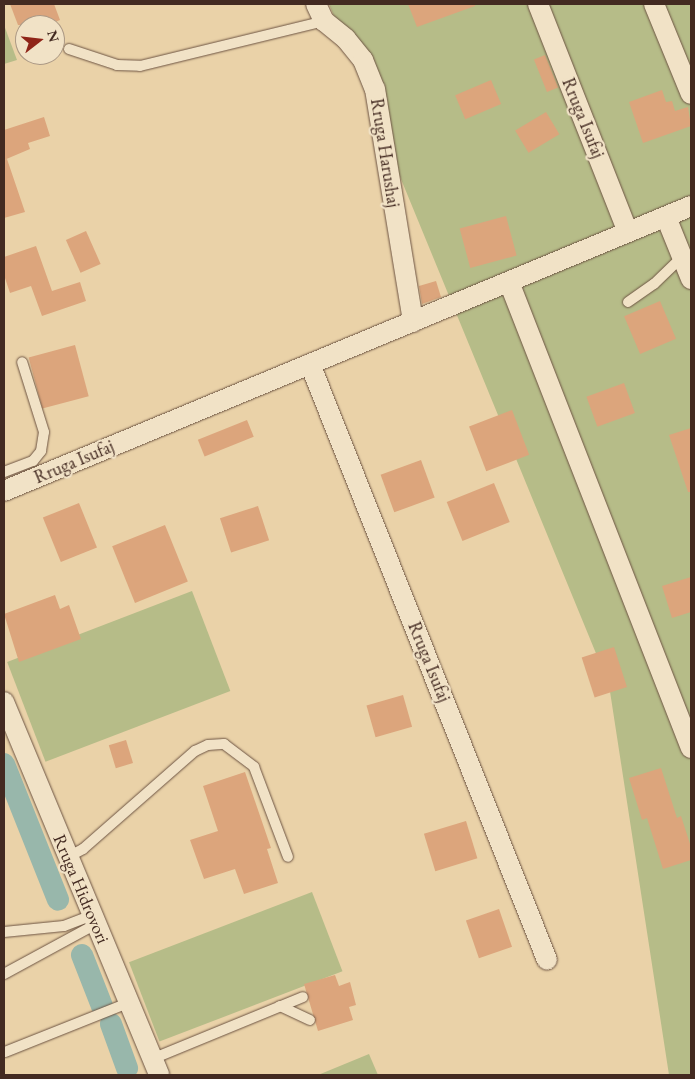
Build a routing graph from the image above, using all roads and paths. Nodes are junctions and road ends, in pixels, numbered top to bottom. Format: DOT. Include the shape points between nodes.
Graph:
graph roads {
  1 [pos="538,4"];
  2 [pos="654,4"];
  3 [pos="320,12"];
  4 [pos="69,49"];
  5 [pos="691,94"];
  6 [pos="691,206"];
  7 [pos="666,217"];
  8 [pos="628,232"];
  9 [pos="682,257"];
  10 [pos="691,280"];
  11 [pos="509,282"];
  12 [pos="628,302"];
  13 [pos="413,322"];
  14 [pos="22,362"];
  15 [pos="310,364"];
  16 [pos="4,472"];
  17 [pos="4,491"];
  18 [pos="4,702"];
  19 [pos="691,748"];
  20 [pos="68,857"];
  21 [pos="288,857"];
  22 [pos="94,919"];
  23 [pos="4,932"];
  24 [pos="547,960"];
  25 [pos="4,974"];
  26 [pos="303,997"];
  27 [pos="128,1003"];
  28 [pos="280,1006"];
  29 [pos="310,1020"];
  30 [pos="5,1052"];
  31 [pos="155,1067"];
  1 -- 8 [label="street, Rruga Isufaj"];
  2 -- 5 [label="street"];
  3 -- 4 [label="lane" via="140,66 117,65"];
  3 -- 13 [label="street, Rruga Harushaj" via="363,60 375,89"];
  6 -- 7 [label="street, Rruga Isufaj"];
  7 -- 8 [label="street, Rruga Isufaj"];
  7 -- 9 [label="street"];
  8 -- 11 [label="street, Rruga Isufaj"];
  9 -- 10 [label="street"];
  9 -- 12 [label="lane" via="654,284"];
  11 -- 13 [label="street, Rruga Isufaj"];
  11 -- 19 [label="street"];
  13 -- 15 [label="street, Rruga Isufaj"];
  14 -- 16 [label="lane" via="44,432 41,451 33,461"];
  15 -- 17 [label="street, Rruga Isufaj"];
  15 -- 24 [label="street, Rruga Isufaj"];
  18 -- 20 [label="street, Rruga Hidrovori"];
  20 -- 21 [label="lane" via="83,850 195,751 208,745 224,744 254,767"];
  20 -- 22 [label="street, Rruga Hidrovori"];
  22 -- 23 [label="lane" via="64,926"];
  22 -- 25 [label="lane"];
  22 -- 27 [label="street, Rruga Hidrovori"];
  26 -- 28 [label="lane"];
  27 -- 30 [label="lane"];
  27 -- 31 [label="street, Rruga Hidrovori"];
  28 -- 29 [label="lane"];
  28 -- 31 [label="lane"];
}
